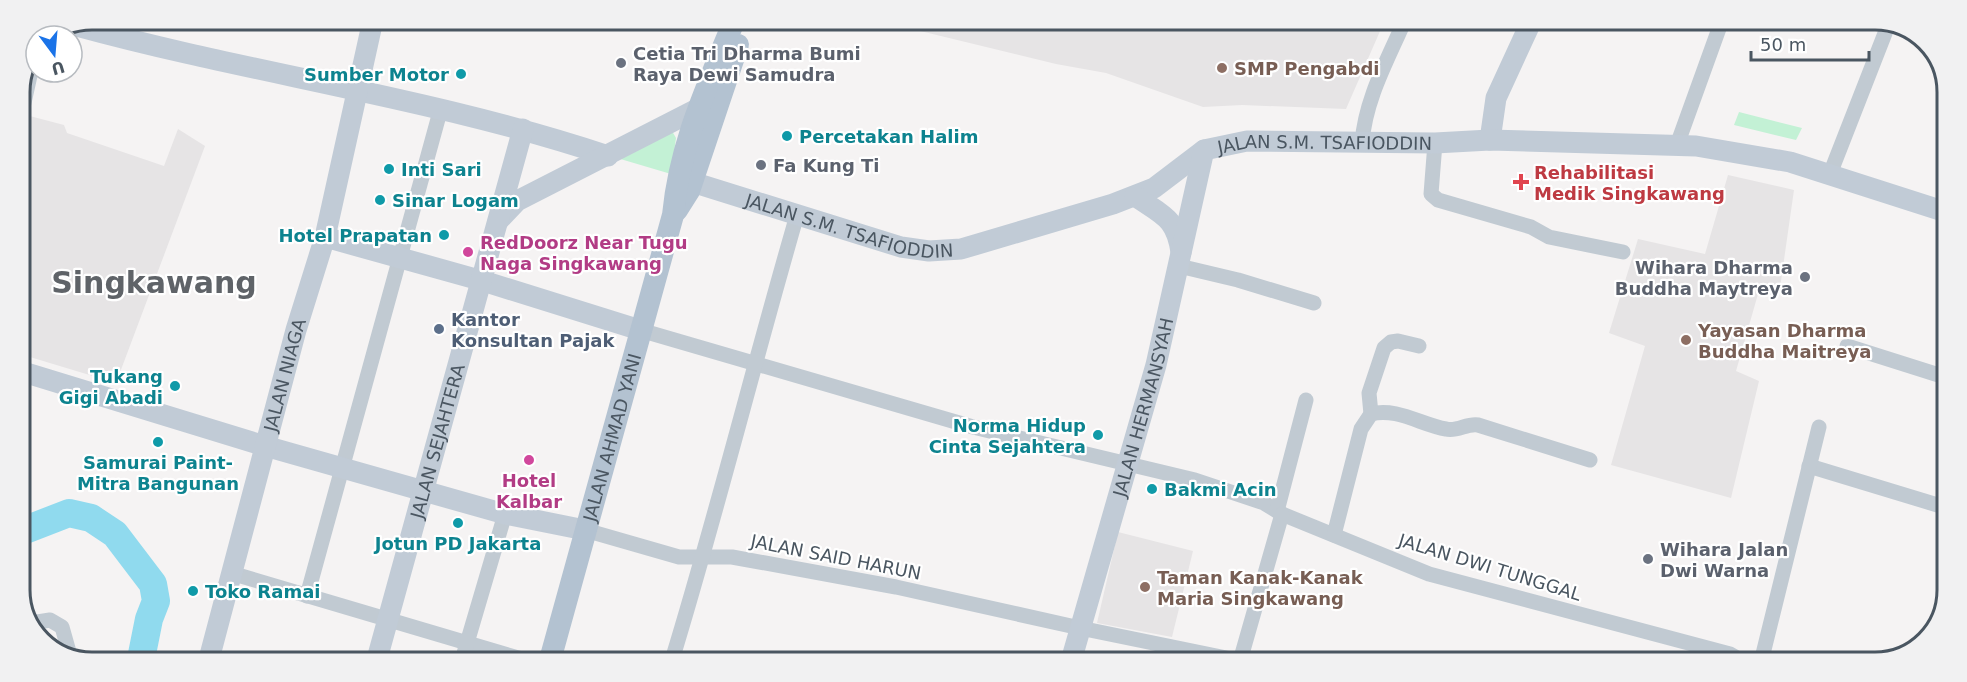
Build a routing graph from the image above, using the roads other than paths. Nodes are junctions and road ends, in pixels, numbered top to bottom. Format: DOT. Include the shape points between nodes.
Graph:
graph roads {
  1 [pos="94,30"];
  2 [pos="371,30"];
  3 [pos="730,30"];
  4 [pos="744,30"];
  5 [pos="1401,30"];
  6 [pos="1527,30"];
  7 [pos="1718,30"];
  8 [pos="1886,31"];
  9 [pos="356,90"];
  10 [pos="441,108"];
  11 [pos="697,110"];
  12 [pos="523,129"];
  13 [pos="1490,140"];
  14 [pos="1362,143"];
  15 [pos="1435,143"];
  16 [pos="1677,145"];
  17 [pos="1204,150"];
  18 [pos="608,156"];
  19 [pos="1830,174"];
  20 [pos="692,182"];
  21 [pos="1135,196"];
  22 [pos="1937,209"];
  23 [pos="673,215"];
  24 [pos="797,215"];
  25 [pos="498,221"];
  26 [pos="325,237"];
  27 [pos="1623,252"];
  28 [pos="400,258"];
  29 [pos="1180,263"];
  30 [pos="483,281"];
  31 [pos="1314,303"];
  32 [pos="640,330"];
  33 [pos="1419,345"];
  34 [pos="1847,346"];
  35 [pos="754,361"];
  36 [pos="30,374"];
  37 [pos="1937,374"];
  38 [pos="1306,400"];
  39 [pos="1371,414"];
  40 [pos="1819,427"];
  41 [pos="265,446"];
  42 [pos="1590,460"];
  43 [pos="1128,462"];
  44 [pos="1809,466"];
  45 [pos="343,468"];
  46 [pos="425,491"];
  47 [pos="1937,505"];
  48 [pos="1280,513"];
  49 [pos="505,514"];
  50 [pos="585,530"];
  51 [pos="1334,535"];
  52 [pos="703,557"];
  53 [pos="231,573"];
  54 [pos="307,596"];
  55 [pos="388,619"];
  56 [pos="39,622"];
  57 [pos="1080,628"];
  58 [pos="467,643"];
  59 [pos="68,647"];
  60 [pos="211,652"];
  61 [pos="379,652"];
  62 [pos="464,652"];
  63 [pos="498,652"];
  64 [pos="552,652"];
  65 [pos="674,652"];
  66 [pos="1073,652"];
  67 [pos="1197,652"];
  68 [pos="1243,652"];
  69 [pos="1708,652"];
  70 [pos="1763,652"];
  1 -- 9 [label="street"];
  2 -- 9 [label="street, JALAN NIAGA"];
  3 -- 11 [label="main road"];
  4 -- 20 [label="main road"];
  5 -- 14 [label="street" via="1371,99"];
  6 -- 13 [label="street" via="1496,98"];
  7 -- 16 [label="street"];
  8 -- 19 [label="street"];
  9 -- 10 [label="street"];
  9 -- 26 [label="street, JALAN NIAGA"];
  10 -- 12 [label="street"];
  10 -- 28 [label="street"];
  11 -- 18 [label="street"];
  11 -- 23 [label="main road" via="676,180"];
  12 -- 18 [label="street"];
  12 -- 25 [label="street, JALAN SEJAHTERA"];
  13 -- 15 [label="street, JALAN S.M. TSAFIODDIN"];
  13 -- 16 [label="street, JALAN S.M. TSAFIODDIN"];
  14 -- 15 [label="street, JALAN S.M. TSAFIODDIN"];
  14 -- 17 [label="street, JALAN S.M. TSAFIODDIN" via="1247,141"];
  15 -- 27 [label="street" via="1431,194 1438,200 1531,227 1549,237"];
  16 -- 19 [label="street, JALAN S.M. TSAFIODDIN" via="1743,152"];
  17 -- 21 [label="street, JALAN S.M. TSAFIODDIN" via="1154,188"];
  17 -- 29 [label="street, JALAN HERMANSYAH"];
  18 -- 25 [label="street" via="517,201"];
  19 -- 22 [label="street, JALAN S.M. TSAFIODDIN"];
  20 -- 23 [label="main road"];
  20 -- 24 [label="street, JALAN S.M. TSAFIODDIN"];
  21 -- 24 [label="street, JALAN S.M. TSAFIODDIN" via="972,247 940,251 901,247"];
  21 -- 29 [label="street" via="1171,221 1178,232"];
  23 -- 32 [label="main road, JALAN AHMAD YANI"];
  24 -- 35 [label="street"];
  25 -- 30 [label="street, JALAN SEJAHTERA"];
  26 -- 28 [label="street"];
  26 -- 41 [label="street, JALAN NIAGA"];
  28 -- 30 [label="street"];
  28 -- 45 [label="street"];
  29 -- 31 [label="street"];
  29 -- 43 [label="street, JALAN HERMANSYAH"];
  30 -- 32 [label="street"];
  30 -- 46 [label="street, JALAN SEJAHTERA"];
  32 -- 35 [label="street, JALAN DWI TUNGGAL"];
  32 -- 50 [label="main road, JALAN AHMAD YANI"];
  33 -- 39 [label="street" via="1398,341 1383,348 1369,393"];
  34 -- 37 [label="street"];
  35 -- 43 [label="street, JALAN DWI TUNGGAL" via="973,427"];
  35 -- 52 [label="street"];
  36 -- 41 [label="street"];
  38 -- 48 [label="street"];
  39 -- 42 [label="street" via="1391,413 1447,430 1478,425"];
  39 -- 51 [label="street" via="1361,429"];
  40 -- 44 [label="street"];
  41 -- 45 [label="street"];
  41 -- 53 [label="street, JALAN NIAGA"];
  43 -- 48 [label="street, JALAN DWI TUNGGAL" via="1264,503"];
  43 -- 57 [label="street, JALAN HERMANSYAH"];
  44 -- 47 [label="street"];
  44 -- 70 [label="street"];
  45 -- 46 [label="street"];
  45 -- 54 [label="street"];
  46 -- 49 [label="street"];
  46 -- 55 [label="street, JALAN SEJAHTERA"];
  48 -- 51 [label="street, JALAN DWI TUNGGAL"];
  48 -- 68 [label="street"];
  49 -- 50 [label="street"];
  49 -- 58 [label="street"];
  50 -- 52 [label="street, JALAN SAID HARUN" via="679,556"];
  50 -- 64 [label="main road, JALAN AHMAD YANI"];
  51 -- 69 [label="street, JALAN DWI TUNGGAL" via="1429,574"];
  52 -- 57 [label="street, JALAN SAID HARUN" via="732,557 896,587"];
  52 -- 65 [label="street"];
  53 -- 54 [label="street"];
  53 -- 60 [label="street, JALAN NIAGA"];
  54 -- 55 [label="street"];
  55 -- 58 [label="street"];
  55 -- 61 [label="street, JALAN SEJAHTERA"];
  56 -- 59 [label="street" via="50,620 62,627"];
  57 -- 66 [label="street, JALAN HERMANSYAH"];
  57 -- 67 [label="street, JALAN SAID HARUN"];
  58 -- 62 [label="street"];
  58 -- 63 [label="street"];
}
